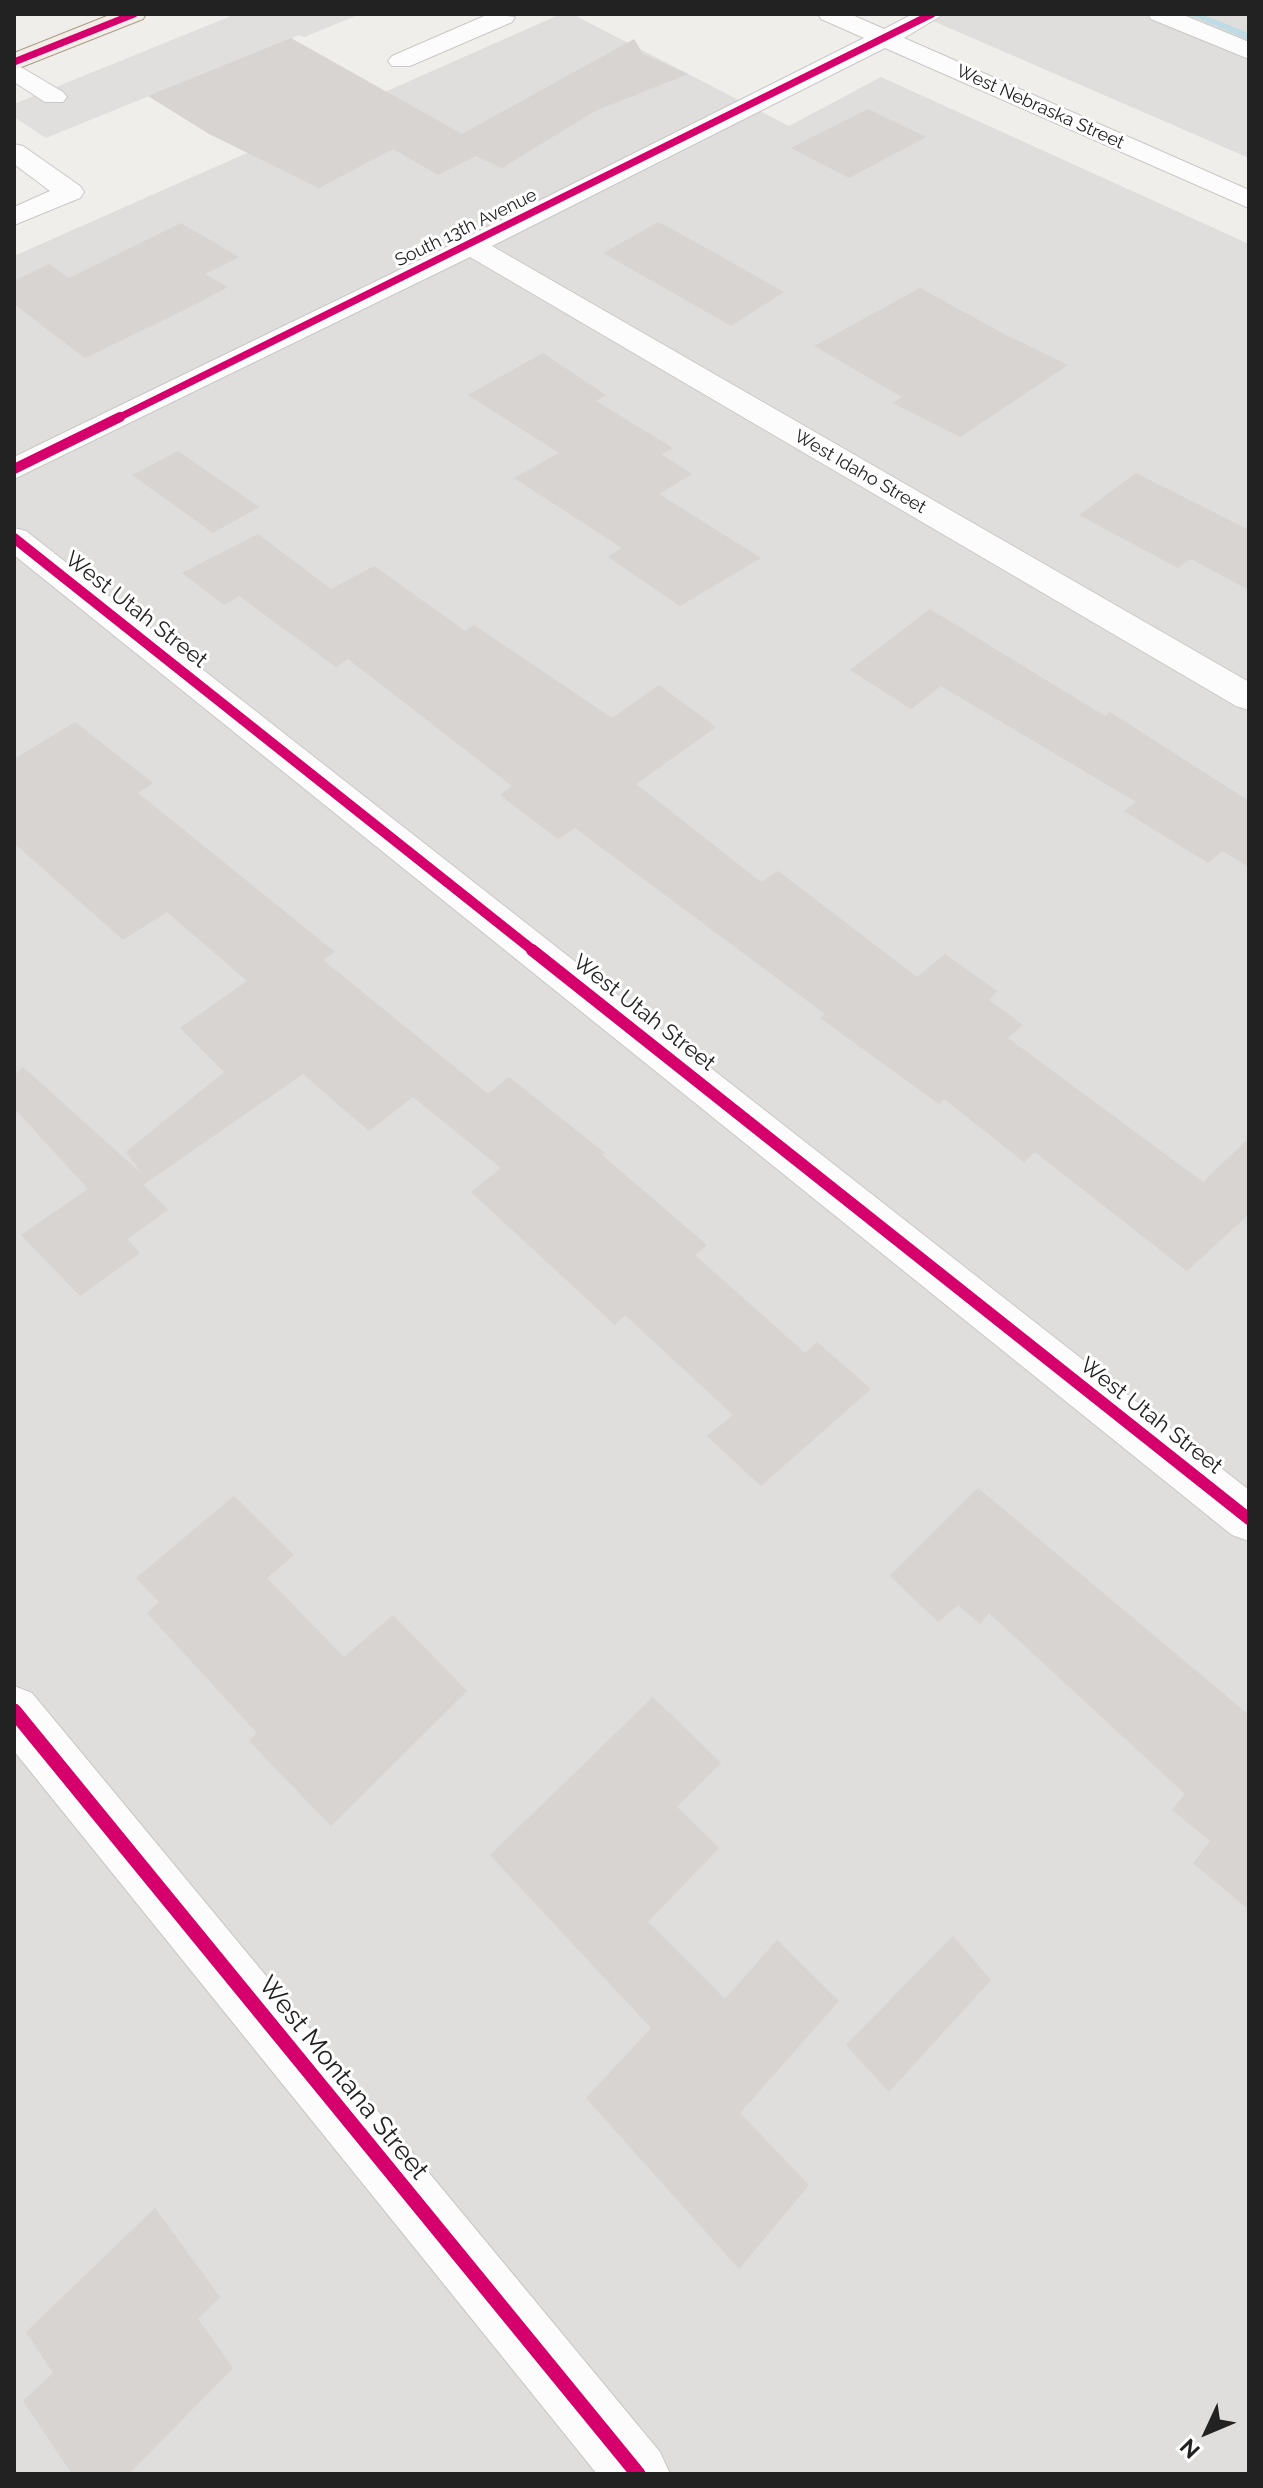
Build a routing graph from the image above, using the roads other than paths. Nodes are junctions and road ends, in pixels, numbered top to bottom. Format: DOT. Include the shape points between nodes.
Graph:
graph roads {
  1 [pos="134,14"];
  2 [pos="830,14"];
  3 [pos="932,14"];
  4 [pos="1160,14"];
  5 [pos="1222,14"];
  6 [pos="503,17"];
  7 [pos="1249,25"];
  8 [pos="884,38"];
  9 [pos="1249,51"];
  10 [pos="401,61"];
  11 [pos="14,62"];
  12 [pos="14,71"];
  13 [pos="54,97"];
  14 [pos="14,152"];
  15 [pos="1249,200"];
  16 [pos="14,217"];
  17 [pos="471,246"];
  18 [pos="14,469"];
  19 [pos="14,538"];
  20 [pos="1249,698"];
  21 [pos="1249,1519"];
  22 [pos="14,1711"];
  23 [pos="638,2474"];
  1 -- 11 [label="main road"];
  2 -- 8 [label="street, West Nebraska Street"];
  3 -- 8 [label="street, South 13th Avenue"];
  4 -- 9 [label="street"];
  5 -- 7 [label="street"];
  6 -- 10 [label="street"];
  8 -- 15 [label="street, West Nebraska Street"];
  8 -- 17 [label="street, South 13th Avenue"];
  12 -- 13 [label="street"];
  14 -- 16 [label="street" via="70,192"];
  17 -- 18 [label="street, South 13th Avenue"];
  17 -- 20 [label="street, West Idaho Street"];
  19 -- 21 [label="street, West Utah Street"];
  22 -- 23 [label="street, West Montana Street"];
}
